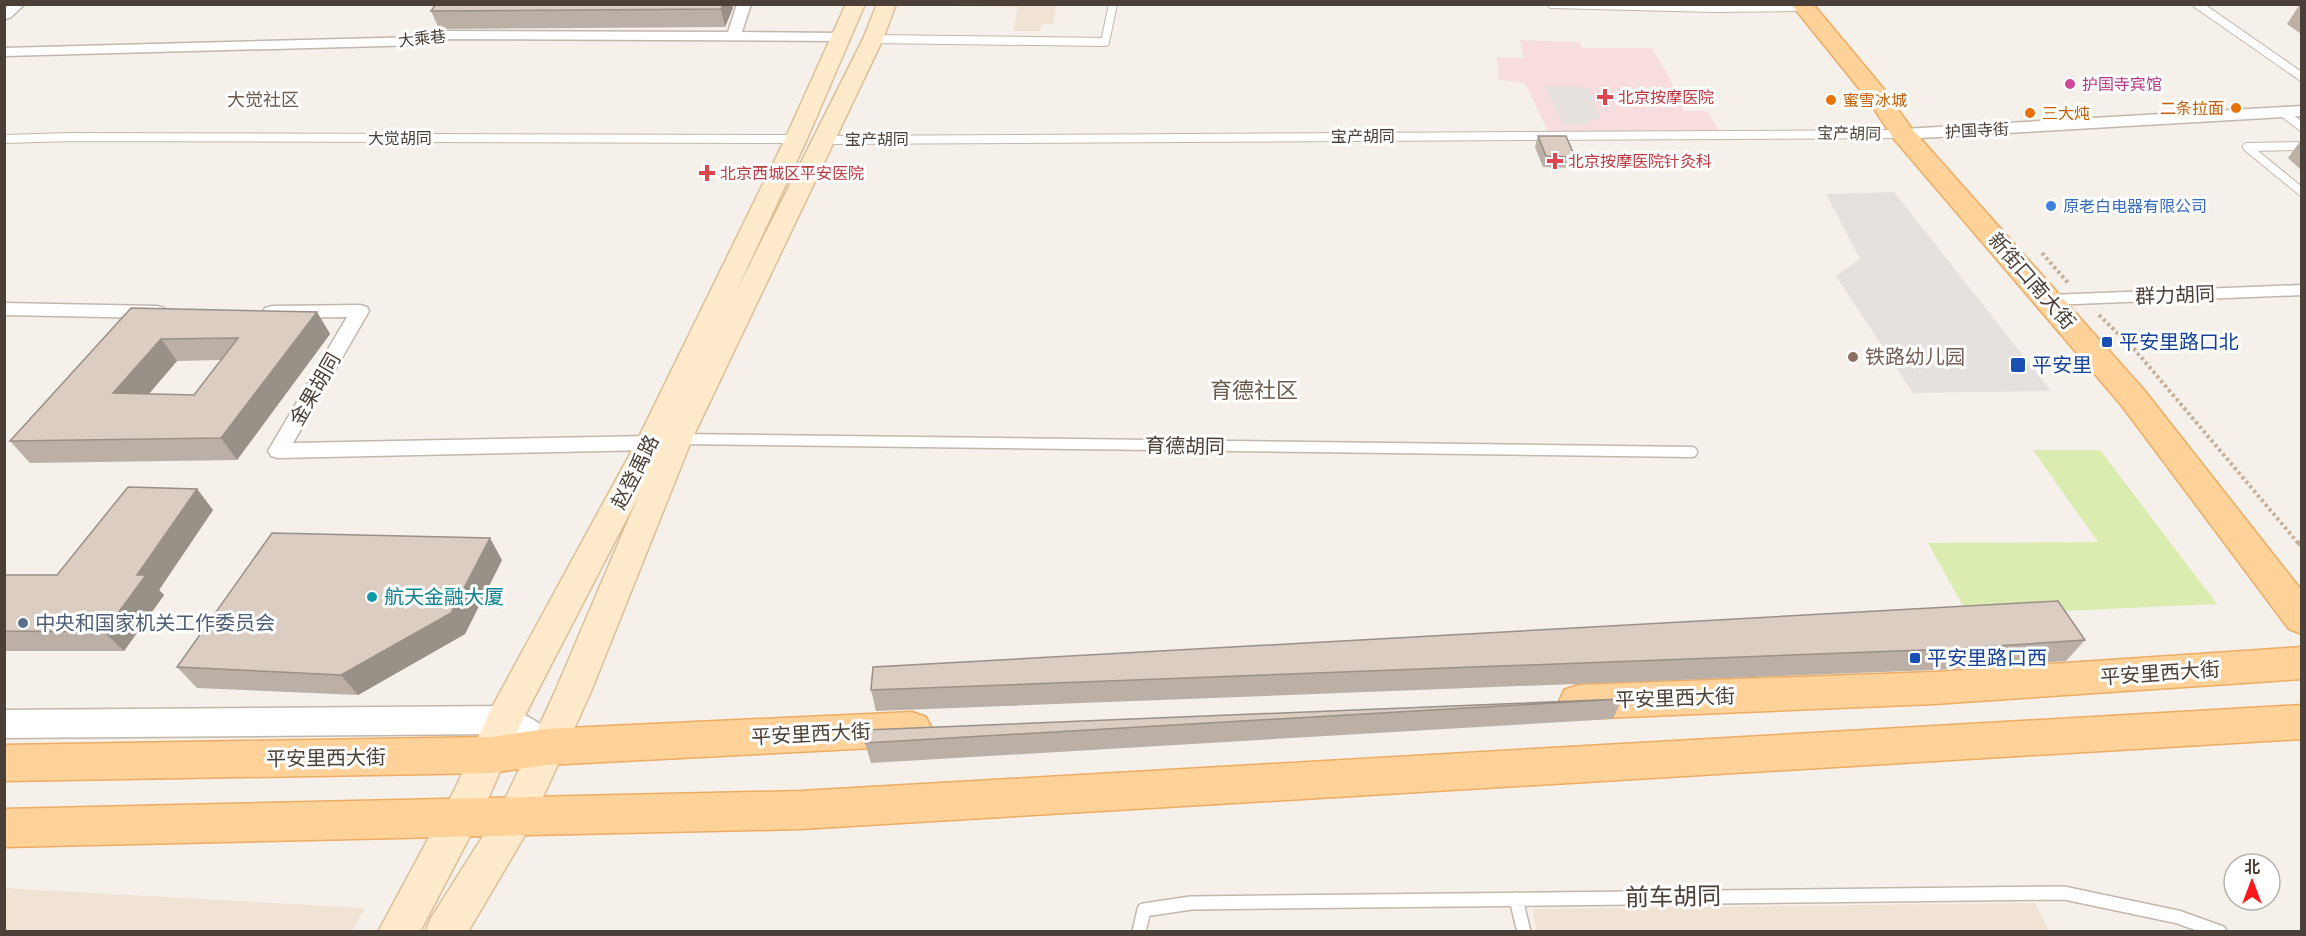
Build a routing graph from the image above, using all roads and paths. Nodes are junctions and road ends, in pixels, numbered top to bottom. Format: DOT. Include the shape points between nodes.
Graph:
graph roads {
  1 [pos="17,4"];
  2 [pos="744,4"];
  3 [pos="856,4"];
  4 [pos="887,4"];
  5 [pos="1113,4"];
  6 [pos="1552,4"];
  7 [pos="2197,4"];
  8 [pos="1569,5"];
  9 [pos="1802,6"];
  10 [pos="4,14"];
  11 [pos="734,37"];
  12 [pos="840,37"];
  13 [pos="873,39"];
  14 [pos="4,52"];
  15 [pos="2301,77"];
  16 [pos="2301,111"];
  17 [pos="2282,112"];
  18 [pos="2301,127"];
  19 [pos="1903,134"];
  20 [pos="4,139"];
  21 [pos="809,140"];
  22 [pos="2301,146"];
  23 [pos="2301,192"];
  24 [pos="2037,247"];
  25 [pos="2301,290"];
  26 [pos="2083,299"];
  27 [pos="2049,300"];
  28 [pos="4,309"];
  29 [pos="176,312"];
  30 [pos="256,312"];
  31 [pos="664,441"];
  32 [pos="1692,452"];
  33 [pos="2301,548"];
  34 [pos="2301,619"];
  35 [pos="2301,663"];
  36 [pos="1540,704"];
  37 [pos="504,720"];
  38 [pos="2301,722"];
  39 [pos="4,724"];
  40 [pos="942,727"];
  41 [pos="546,747"];
  42 [pos="491,755"];
  43 [pos="4,763"];
  44 [pos="515,818"];
  45 [pos="461,819"];
  46 [pos="4,828"];
  47 [pos="1516,899"];
  48 [pos="398,932"];
  49 [pos="445,932"];
  50 [pos="1139,932"];
  51 [pos="1524,932"];
  52 [pos="2220,932"];
  1 -- 10 [label="street"];
  2 -- 11 [label="street"];
  3 -- 12 [label="main road, 赵登禹路"];
  4 -- 13 [label="main road, 赵登禹路"];
  5 -- 13 [label="lane" via="1105,42"];
  6 -- 8 [label="lane"];
  7 -- 15 [label="lane"];
  8 -- 9 [label="lane"];
  9 -- 19 [label="main road, 新街口南大街" via="1875,93"];
  11 -- 12 [label="street, 大乘巷"];
  11 -- 14 [label="street, 大乘巷" via="435,35 421,41"];
  12 -- 21 [label="main road, 赵登禹路"];
  13 -- 21 [label="main road, 赵登禹路"];
  16 -- 17 [label="street, 护国寺街"];
  17 -- 18 [label="lane"];
  17 -- 19 [label="street, 护国寺街"];
  19 -- 21 [label="lane, 宝产胡同"];
  19 -- 27 [label="main road, 新街口南大街"];
  20 -- 21 [label="lane, 大觉胡同"];
  21 -- 31 [label="main road, 赵登禹路"];
  22 -- 23 [label="lane" via="2247,147"];
  24 -- 26 [label="path"];
  25 -- 26 [label="lane, 群力胡同"];
  26 -- 27 [label="lane, 群力胡同"];
  26 -- 33 [label="path" via="2135,350"];
  27 -- 34 [label="main road, 新街口南大街" via="2133,398"];
  28 -- 29 [label="street"];
  30 -- 31 [label="street, 金果胡同" via="360,311 278,451"];
  31 -- 32 [label="lane, 育德胡同"];
  31 -- 37 [label="main road, 赵登禹路"];
  31 -- 41 [label="main road, 赵登禹路" via="572,694"];
  35 -- 36 [label="main road, 平安里西大街" via="1934,688"];
  37 -- 39 [label="street"];
  37 -- 41 [label="street"];
  37 -- 42 [label="main road, 赵登禹路"];
  38 -- 44 [label="main road" via="801,810"];
  40 -- 41 [label="main road, 平安里西大街"];
  41 -- 42 [label="main road, 平安里西大街"];
  41 -- 44 [label="main road, 赵登禹路"];
  42 -- 43 [label="main road, 平安里西大街"];
  42 -- 45 [label="main road, 赵登禹路"];
  44 -- 45 [label="main road"];
  44 -- 49 [label="main road, 赵登禹路"];
  45 -- 46 [label="main road"];
  45 -- 48 [label="main road, 赵登禹路"];
  47 -- 50 [label="lane, 前车胡同" via="1191,903 1144,910"];
  47 -- 51 [label="lane"];
  47 -- 52 [label="lane, 前车胡同" via="2064,893 2178,917"];
}
